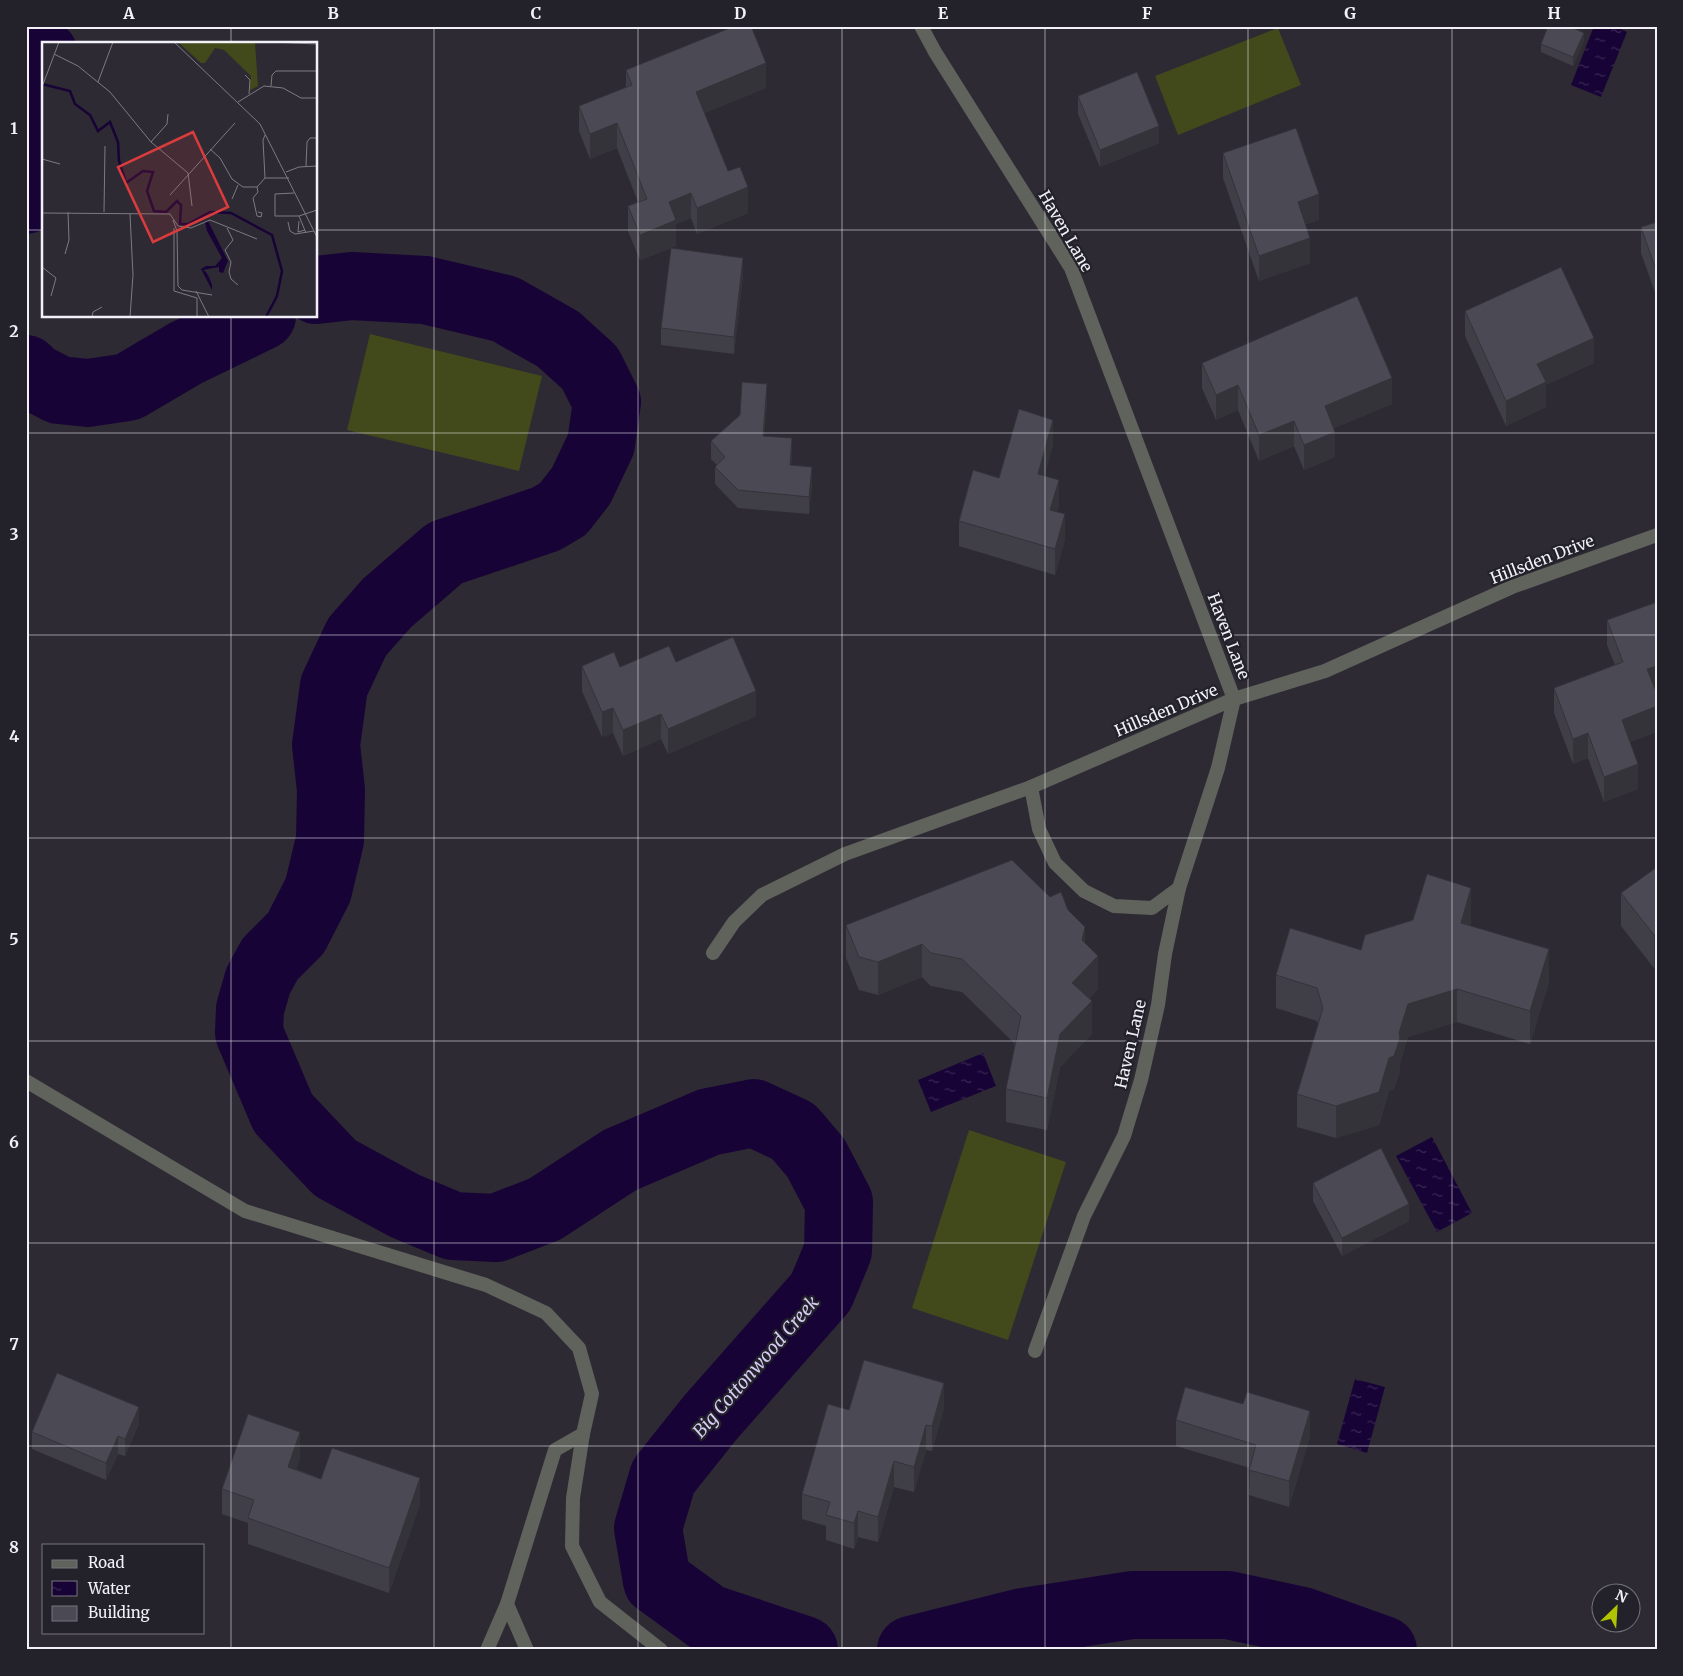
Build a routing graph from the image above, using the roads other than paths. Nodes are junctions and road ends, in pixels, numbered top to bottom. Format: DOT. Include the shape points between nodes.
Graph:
graph roads {
  1 [pos="921,26"];
  2 [pos="1657,535"];
  3 [pos="1234,699"];
  4 [pos="1031,787"];
  5 [pos="1179,888"];
  6 [pos="713,953"];
  7 [pos="26,1080"];
  8 [pos="1035,1351"];
  9 [pos="583,1434"];
  10 [pos="507,1604"];
  11 [pos="487,1650"];
  12 [pos="527,1650"];
  13 [pos="661,1650"];
  1 -- 3 [label="street, Haven Lane" via="1070,268"];
  2 -- 3 [label="street, Hillsden Drive" via="1512,587 1325,671"];
  3 -- 4 [label="street, Hillsden Drive"];
  3 -- 5 [label="street, Haven Lane" via="1218,768"];
  4 -- 5 [label="street" via="1039,829 1055,862 1084,891 1114,906 1152,908"];
  4 -- 6 [label="street, Hillsden Drive" via="845,854 762,895 734,922"];
  5 -- 8 [label="street, Haven Lane" via="1158,1005 1124,1136 1084,1216"];
  7 -- 9 [label="street" via="245,1211 486,1286 546,1313 579,1348 592,1394"];
  9 -- 10 [label="street" via="555,1450"];
  9 -- 13 [label="street" via="573,1498 572,1546 600,1602"];
  10 -- 11 [label="street"];
  10 -- 12 [label="street"];
}
